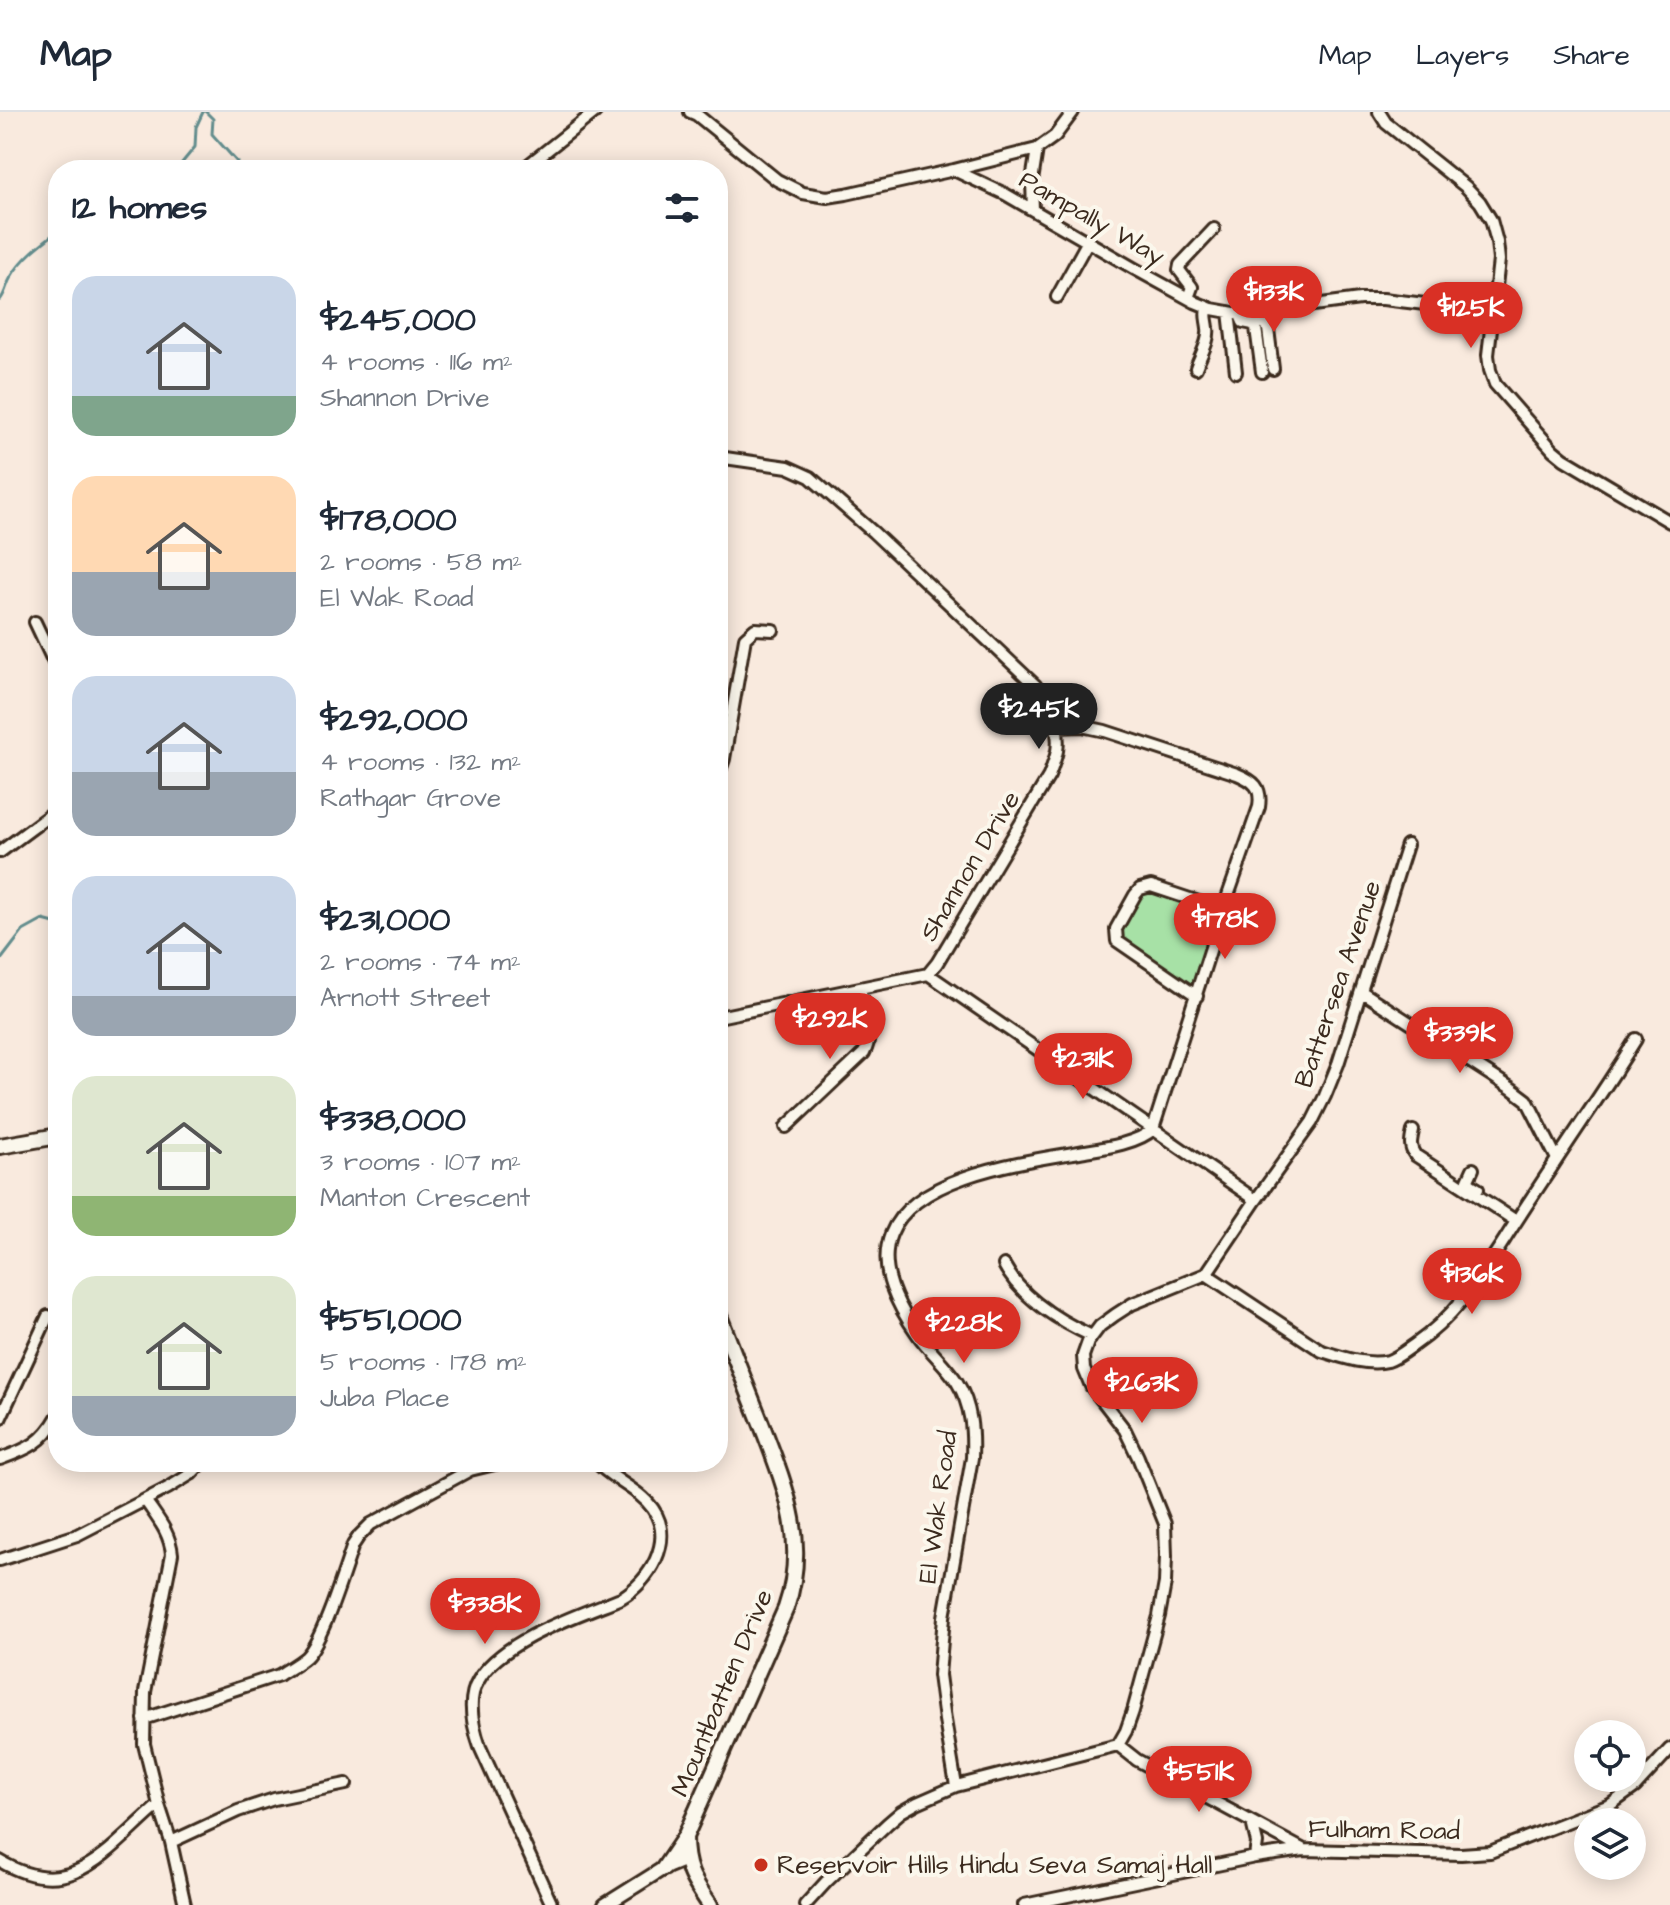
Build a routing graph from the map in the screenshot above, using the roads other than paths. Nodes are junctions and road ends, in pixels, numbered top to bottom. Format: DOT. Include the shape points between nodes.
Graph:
graph roads {
  1 [pos="595,112"];
  2 [pos="1073,112"];
  3 [pos="695,113"];
  4 [pos="1384,114"];
  5 [pos="1037,149"];
  6 [pos="535,160"];
  7 [pos="954,170"];
  8 [pos="1033,210"];
  9 [pos="1214,229"];
  10 [pos="1088,241"];
  11 [pos="1057,297"];
  12 [pos="1188,298"];
  13 [pos="1207,307"];
  14 [pos="1257,312"];
  15 [pos="1492,312"];
  16 [pos="1234,313"];
  17 [pos="1196,368"];
  18 [pos="1236,372"];
  19 [pos="728,459"];
  20 [pos="1670,522"];
  21 [pos="35,622"];
  22 [pos="773,630"];
  23 [pos="48,650"];
  24 [pos="1055,727"];
  25 [pos="728,736"];
  26 [pos="48,816"];
  27 [pos="2,835"];
  28 [pos="12,843"];
  29 [pos="1407,845"];
  30 [pos="0,852"];
  31 [pos="1223,910"];
  32 [pos="928,974"];
  33 [pos="860,989"];
  34 [pos="1362,992"];
  35 [pos="1197,996"];
  36 [pos="728,1015"];
  37 [pos="1636,1039"];
  38 [pos="786,1127"];
  39 [pos="1153,1129"];
  40 [pos="1413,1131"];
  41 [pos="48,1138"];
  42 [pos="0,1146"];
  43 [pos="1557,1159"];
  44 [pos="1473,1169"];
  45 [pos="1256,1200"];
  46 [pos="1518,1218"];
  47 [pos="1004,1265"];
  48 [pos="1206,1274"];
  49 [pos="48,1316"];
  50 [pos="1092,1336"];
  51 [pos="728,1338"];
  52 [pos="0,1419"];
  53 [pos="48,1431"];
  54 [pos="0,1459"];
  55 [pos="193,1472"];
  56 [pos="466,1472"];
  57 [pos="608,1472"];
  58 [pos="145,1500"];
  59 [pos="0,1560"];
  60 [pos="144,1719"];
  61 [pos="1118,1745"];
  62 [pos="1670,1749"];
  63 [pos="346,1784"];
  64 [pos="956,1786"];
  65 [pos="159,1805"];
  66 [pos="1252,1822"];
  67 [pos="685,1837"];
  68 [pos="171,1842"];
  69 [pos="1304,1850"];
  70 [pos="1255,1857"];
  71 [pos="686,1859"];
  72 [pos="0,1861"];
  73 [pos="664,1868"];
  74 [pos="185,1905"];
  75 [pos="552,1905"];
  76 [pos="605,1905"];
  77 [pos="710,1905"];
  78 [pos="805,1905"];
  79 [pos="1024,1905"];
  1 -- 6 [label="street"];
  2 -- 5 [label="street"];
  3 -- 7 [label="street" via="769,175 812,195 846,194"];
  4 -- 15 [label="street" via="1466,187 1491,220 1499,260"];
  5 -- 7 [label="street"];
  5 -- 8 [label="street"];
  7 -- 8 [label="street, Pampally Way"];
  8 -- 10 [label="street, Pampally Way"];
  9 -- 12 [label="street" via="1180,265 1192,287"];
  10 -- 11 [label="street"];
  10 -- 12 [label="street, Pampally Way"];
  12 -- 13 [label="street, Pampally Way"];
  13 -- 16 [label="street, Pampally Way"];
  13 -- 17 [label="street" via="1207,337"];
  14 -- 15 [label="street, Pampally Way" via="1365,299"];
  14 -- 16 [label="street, Pampally Way"];
  14 -- 16 [label="street" via="1268,329 1268,370 1256,328"];
  15 -- 20 [label="street" via="1488,355 1503,395 1564,459"];
  16 -- 18 [label="street"];
  19 -- 24 [label="street, Shannon Drive" via="793,469 817,483 1035,685"];
  21 -- 23 [label="street"];
  22 -- 25 [label="street" via="755,629 745,638"];
  24 -- 31 [label="street" via="1105,731 1254,782 1259,807"];
  24 -- 32 [label="street, Shannon Drive" via="1057,751 1049,776"];
  26 -- 28 [label="street"];
  27 -- 28 [label="street"];
  28 -- 30 [label="street"];
  29 -- 34 [label="street, Battersea Avenue"];
  31 -- 35 [label="street"];
  31 -- 35 [label="street" via="1151,886 1135,895 1116,929 1117,941"];
  32 -- 33 [label="street, Shannon Drive"];
  32 -- 39 [label="street"];
  33 -- 36 [label="street, Shannon Drive"];
  33 -- 38 [label="street" via="870,1033 864,1053"];
  34 -- 43 [label="street" via="1527,1100"];
  34 -- 45 [label="street, Battersea Avenue" via="1312,1122"];
  35 -- 39 [label="street"];
  37 -- 43 [label="street"];
  39 -- 45 [label="street"];
  39 -- 64 [label="street, El Wak Road" via="1108,1148 966,1176 926,1194 903,1213 891,1233 886,1271 896,1297 918,1335 958,1383 973,1433 939,1675"];
  40 -- 46 [label="street" via="1415,1155"];
  41 -- 42 [label="main road"];
  43 -- 46 [label="street"];
  44 -- 46 [label="street" via="1470,1184"];
  45 -- 48 [label="street, Battersea Avenue"];
  46 -- 48 [label="street" via="1450,1315 1388,1361 1322,1351"];
  47 -- 50 [label="street" via="1044,1309"];
  48 -- 50 [label="street" via="1132,1304"];
  49 -- 52 [label="street"];
  50 -- 61 [label="street" via="1083,1356 1084,1369 1125,1430 1165,1524 1159,1616"];
  51 -- 67 [label="main road, Mountbatten Drive" via="781,1472 795,1533 796,1570 786,1608"];
  53 -- 54 [label="street" via="43,1439"];
  55 -- 58 [label="street"];
  56 -- 60 [label="street" via="371,1524 359,1536 308,1655 279,1675"];
  57 -- 75 [label="street" via="654,1510 660,1525 658,1557 635,1590 525,1639 495,1660 476,1682 471,1709 480,1747"];
  58 -- 59 [label="street" via="77,1535"];
  58 -- 60 [label="street" via="168,1535 172,1560"];
  60 -- 65 [label="street" via="144,1744"];
  61 -- 64 [label="street"];
  61 -- 66 [label="street"];
  62 -- 69 [label="street, Fulham Road" via="1610,1805 1490,1852"];
  63 -- 68 [label="street" via="274,1799"];
  64 -- 78 [label="street" via="901,1812"];
  65 -- 68 [label="street"];
  65 -- 72 [label="street" via="98,1862 80,1872 36,1878"];
  66 -- 69 [label="street"];
  66 -- 70 [label="street"];
  67 -- 71 [label="main road, Mountbatten Drive"];
  67 -- 73 [label="main road"];
  68 -- 74 [label="street"];
  69 -- 70 [label="street, Fulham Road"];
  70 -- 79 [label="street, Fulham Road"];
  71 -- 73 [label="street"];
  71 -- 77 [label="main road, Mountbatten Drive"];
  73 -- 76 [label="street"];
}
